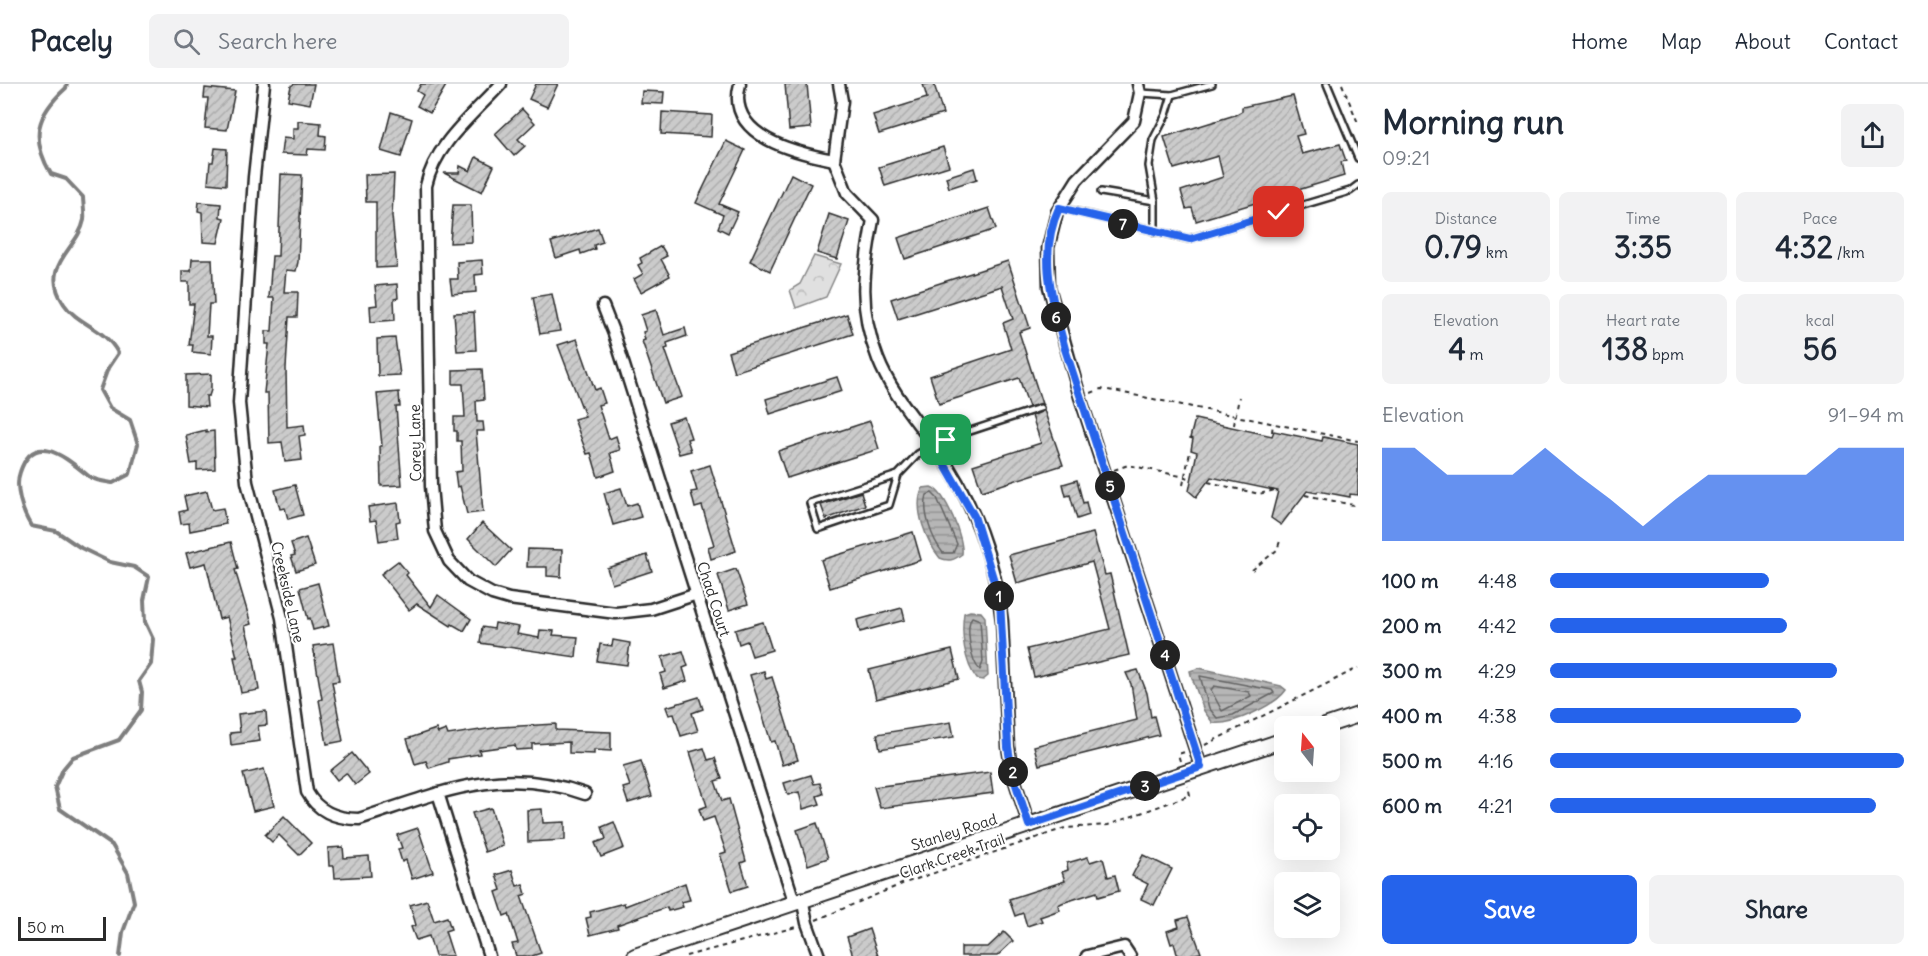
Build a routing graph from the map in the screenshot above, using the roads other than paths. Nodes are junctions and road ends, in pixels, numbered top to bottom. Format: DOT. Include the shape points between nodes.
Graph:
graph roads {
  1 [pos="264,84"];
  2 [pos="501,84"];
  3 [pos="740,84"];
  4 [pos="839,84"];
  5 [pos="1183,84"];
  6 [pos="1212,84"];
  7 [pos="1327,84"];
  8 [pos="1139,88"];
  9 [pos="1186,92"];
  10 [pos="1172,95"];
  11 [pos="1358,158"];
  12 [pos="834,160"];
  13 [pos="1358,185"];
  14 [pos="1101,192"];
  15 [pos="1155,201"];
  16 [pos="1059,208"];
  17 [pos="1155,232"];
  18 [pos="603,306"];
  19 [pos="1040,408"];
  20 [pos="934,446"];
  21 [pos="898,475"];
  22 [pos="697,594"];
  23 [pos="1358,715"];
  24 [pos="1340,721"];
  25 [pos="1274,743"];
  26 [pos="1201,767"];
  27 [pos="438,794"];
  28 [pos="585,794"];
  29 [pos="1029,825"];
  30 [pos="798,900"];
  31 [pos="489,956"];
  32 [pos="635,956"];
  33 [pos="819,956"];
  34 [pos="1087,956"];
  35 [pos="1130,956"];
  1 -- 27 [label="street, Creekside Lane" via="239,404 247,482 282,618 304,782 319,808 348,819"];
  2 -- 22 [label="street, Corey Lane" via="442,148 429,170 426,186 435,531 458,572 480,588 509,599 616,613 651,609"];
  3 -- 12 [label="street" via="740,108 752,129 776,145"];
  4 -- 12 [label="street" via="842,101"];
  5 -- 9 [label="lane"];
  6 -- 9 [label="lane"];
  7 -- 11 [label="lane"];
  8 -- 10 [label="lane"];
  8 -- 16 [label="street" via="1134,121 1077,180"];
  9 -- 10 [label="lane"];
  10 -- 15 [label="lane" via="1153,140 1149,166"];
  12 -- 20 [label="street" via="847,193 873,220 863,294 877,358 896,393"];
  13 -- 17 [label="lane" via="1190,239"];
  14 -- 15 [label="lane"];
  15 -- 17 [label="lane"];
  16 -- 17 [label="lane"];
  16 -- 26 [label="street" via="1048,248 1048,287"];
  18 -- 22 [label="street, Chad Court"];
  19 -- 20 [label="lane"];
  20 -- 21 [label="lane" via="918,454"];
  20 -- 29 [label="street" via="974,516 1000,601 1008,747"];
  21 -- 21 [label="lane" via="810,503 818,529 889,505"];
  22 -- 30 [label="street, Chad Court"];
  23 -- 24 [label="street"];
  25 -- 26 [label="street, Stanley Road"];
  26 -- 29 [label="street, Stanley Road"];
  27 -- 28 [label="street, Creekside Lane" via="466,785 509,780"];
  27 -- 31 [label="street"];
  29 -- 30 [label="street, Stanley Road"];
  30 -- 32 [label="street, Stanley Road"];
  30 -- 33 [label="street, Chad Court"];
  34 -- 35 [label="street" via="1124,946"];
}
